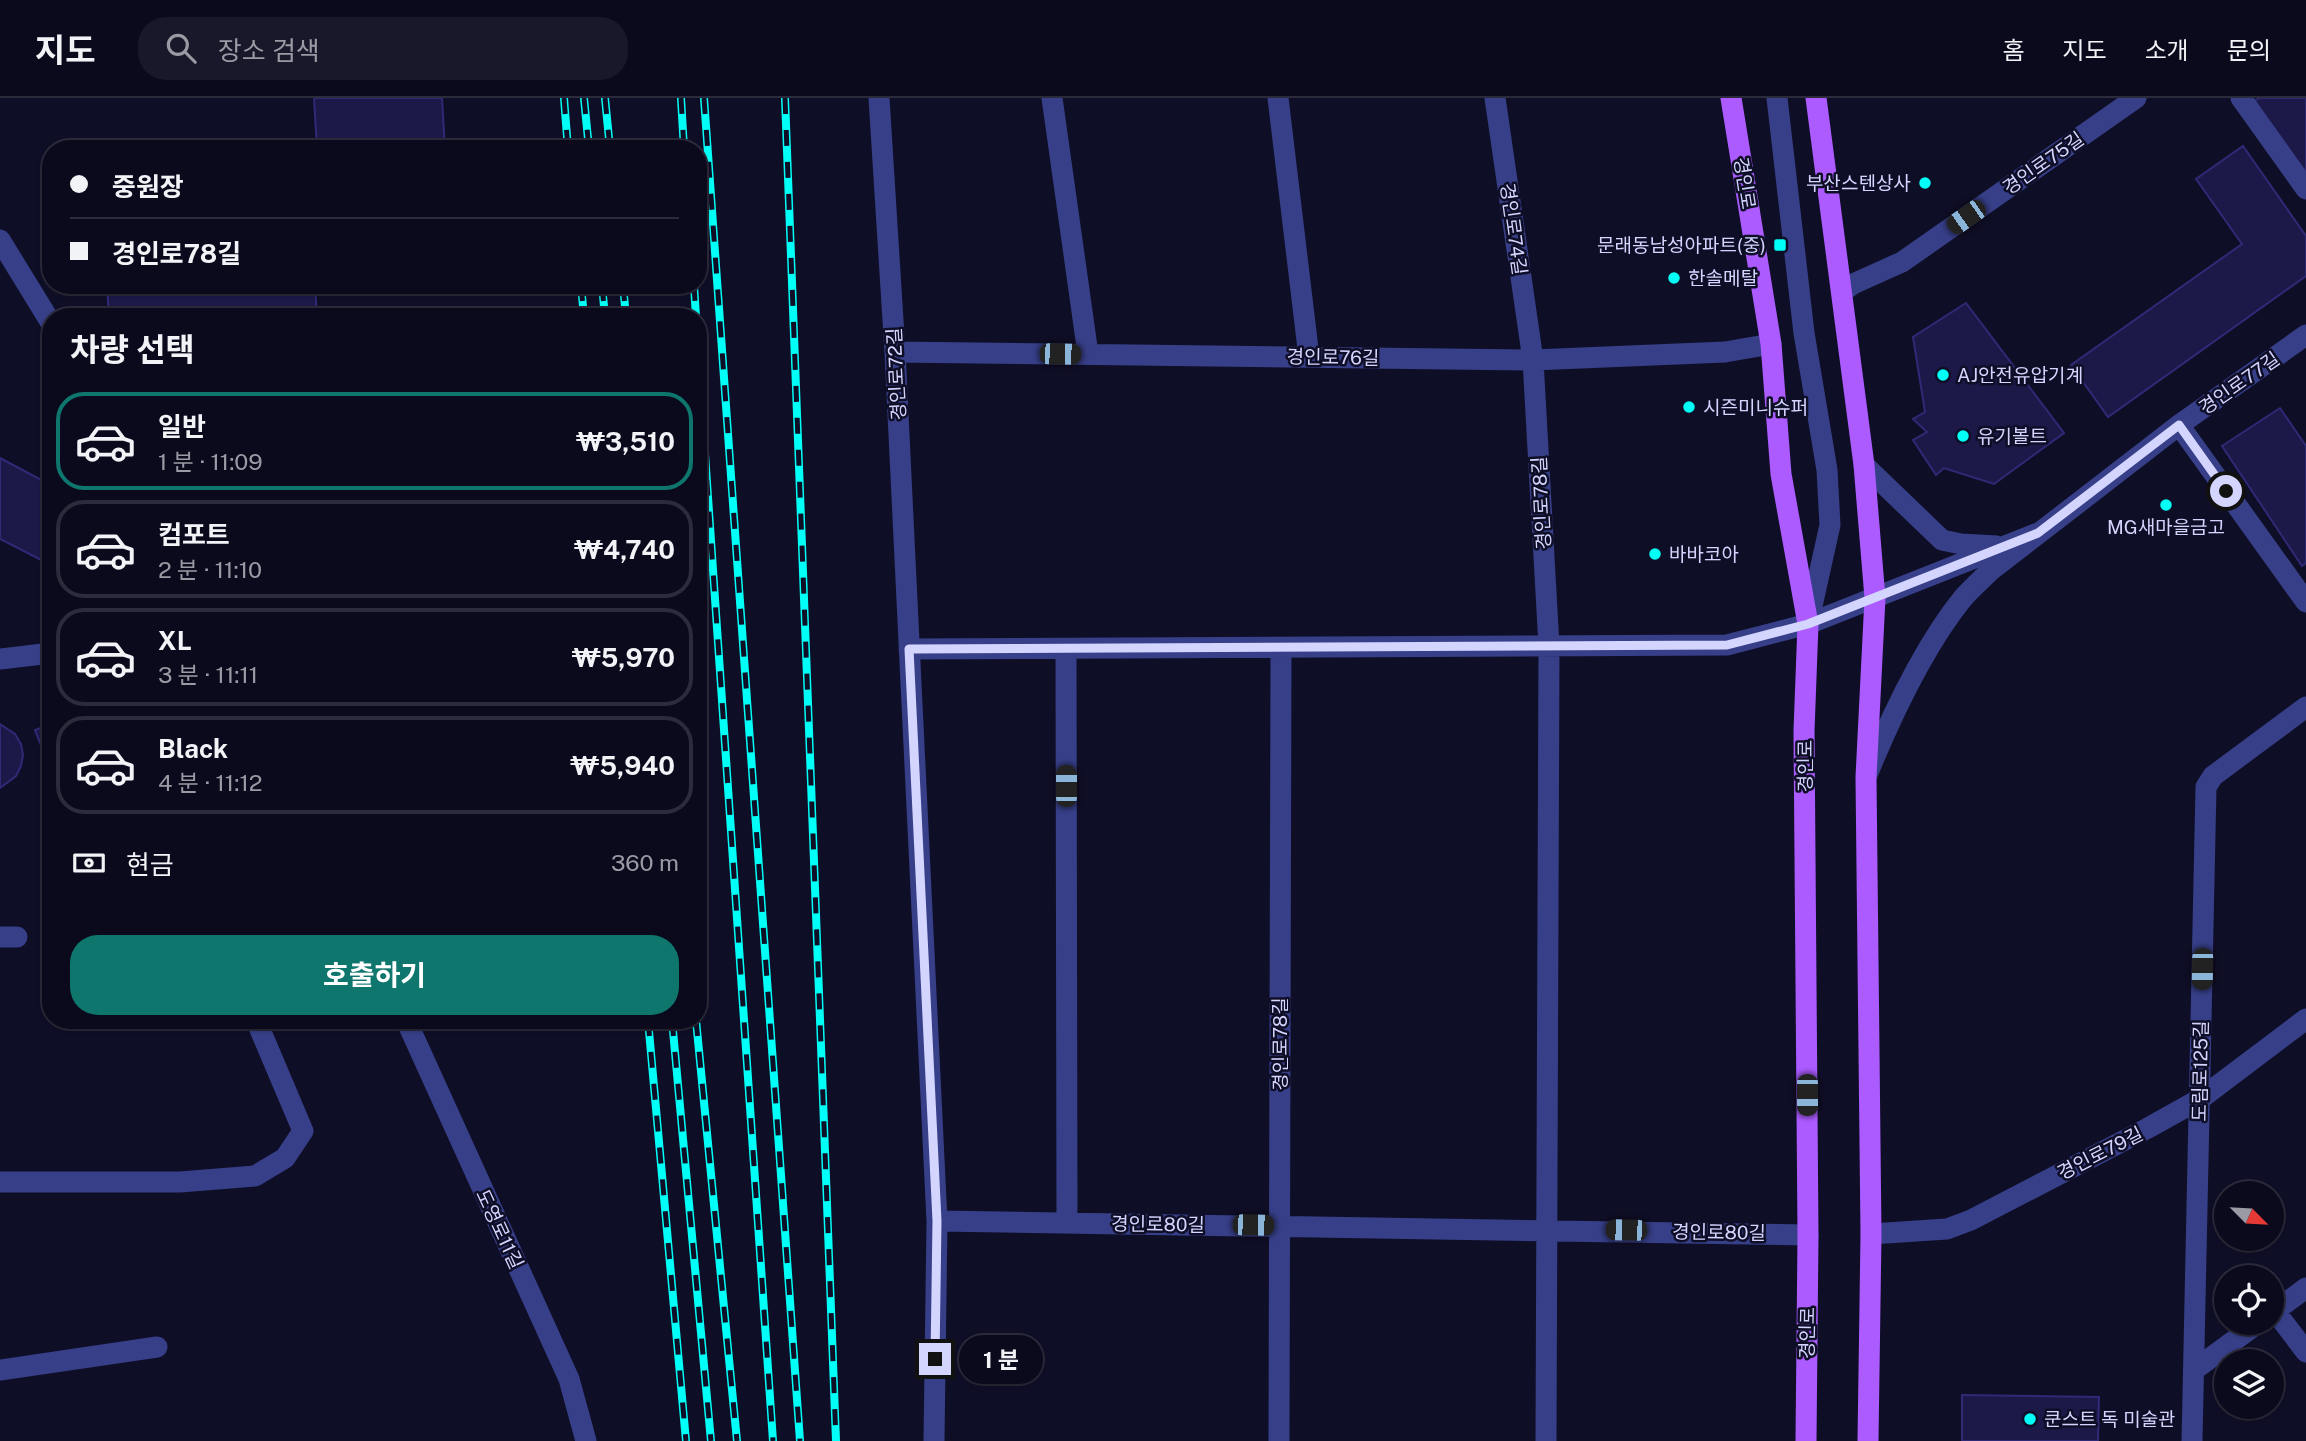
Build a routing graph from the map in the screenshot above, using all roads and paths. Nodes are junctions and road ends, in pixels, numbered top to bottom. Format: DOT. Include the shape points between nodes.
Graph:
graph roads {
  1 [pos="879,98"];
  2 [pos="1052,98"];
  3 [pos="1278,98"];
  4 [pos="1496,98"];
  5 [pos="1731,98"];
  6 [pos="1777,98"];
  7 [pos="1816,98"];
  8 [pos="2136,98"];
  9 [pos="2241,98"];
  10 [pos="2306,189"];
  11 [pos="0,240"];
  12 [pos="1842,292"];
  13 [pos="42,308"];
  14 [pos="2306,335"];
  15 [pos="1770,344"];
  16 [pos="895,352"];
  17 [pos="1088,354"];
  18 [pos="1309,357"];
  19 [pos="1532,360"];
  20 [pos="2179,425"];
  21 [pos="1864,465"];
  22 [pos="2038,533"];
  23 [pos="1875,598"];
  24 [pos="2306,602"];
  25 [pos="1808,624"];
  26 [pos="1549,646"];
  27 [pos="1281,648"];
  28 [pos="909,649"];
  29 [pos="1066,649"];
  30 [pos="42,654"];
  31 [pos="0,659"];
  32 [pos="2306,707"];
  33 [pos="1866,777"];
  34 [pos="2306,1019"];
  35 [pos="260,1029"];
  36 [pos="409,1029"];
  37 [pos="2200,1099"];
  38 [pos="0,1182"];
  39 [pos="937,1221"];
  40 [pos="1067,1223"];
  41 [pos="1279,1226"];
  42 [pos="1547,1229"];
  43 [pos="1871,1234"];
  44 [pos="1808,1235"];
  45 [pos="2306,1288"];
  46 [pos="2284,1304"];
  47 [pos="2284,1331"];
  48 [pos="2242,1335"];
  49 [pos="157,1347"];
  50 [pos="2306,1352"];
  51 [pos="0,1370"];
  52 [pos="2194,1370"];
  53 [pos="586,1441"];
  54 [pos="934,1441"];
  55 [pos="1279,1441"];
  56 [pos="1546,1441"];
  57 [pos="1806,1441"];
  58 [pos="1868,1441"];
  59 [pos="2192,1441"];
  1 -- 16 [label="street, 경인로72길"];
  2 -- 17 [label="street"];
  3 -- 18 [label="street"];
  4 -- 19 [label="street, 경인로74길"];
  5 -- 15 [label="main road, 경인로"];
  6 -- 25 [label="street" via="1804,332 1827,470 1830,525"];
  7 -- 12 [label="main road"];
  8 -- 12 [label="street, 경인로75길" via="1902,262"];
  9 -- 10 [label="street"];
  11 -- 13 [label="street"];
  12 -- 21 [label="main road"];
  14 -- 20 [label="street, 경인로77길"];
  15 -- 19 [label="street, 경인로76길" via="1725,352"];
  15 -- 25 [label="main road, 경인로" via="1781,474"];
  16 -- 17 [label="street, 경인로76길"];
  16 -- 28 [label="street, 경인로72길"];
  17 -- 18 [label="street, 경인로76길"];
  18 -- 19 [label="street, 경인로76길"];
  19 -- 26 [label="street, 경인로78길"];
  20 -- 22 [label="street, 경인로77길"];
  20 -- 24 [label="street"];
  21 -- 22 [label="street" via="1942,540 2002,547"];
  21 -- 23 [label="main road"];
  22 -- 23 [label="street"];
  22 -- 33 [label="street" via="1963,599 1931,647"];
  23 -- 25 [label="street"];
  23 -- 33 [label="main road"];
  25 -- 26 [label="street" via="1727,645"];
  25 -- 44 [label="main road, 경인로" via="1804,731"];
  26 -- 27 [label="street"];
  26 -- 42 [label="street, 경인로78길"];
  27 -- 29 [label="street"];
  27 -- 41 [label="street, 경인로78길"];
  28 -- 29 [label="street"];
  28 -- 39 [label="street"];
  29 -- 40 [label="street"];
  30 -- 31 [label="street"];
  32 -- 37 [label="street, 도림로125길" via="2213,776 2206,787"];
  33 -- 43 [label="main road"];
  34 -- 37 [label="street, 경인로79길"];
  35 -- 38 [label="street" via="303,1131 285,1158 255,1176 180,1182"];
  36 -- 53 [label="street, 도영로11길" via="569,1379"];
  37 -- 43 [label="street, 경인로79길" via="1971,1220 1947,1229"];
  37 -- 52 [label="street, 도림로125길"];
  39 -- 40 [label="street, 경인로80길"];
  39 -- 54 [label="street"];
  40 -- 41 [label="street, 경인로80길"];
  41 -- 42 [label="street, 경인로80길"];
  41 -- 55 [label="street, 경인로78길"];
  42 -- 44 [label="street, 경인로80길"];
  42 -- 56 [label="street"];
  43 -- 58 [label="main road"];
  44 -- 57 [label="main road, 경인로"];
  45 -- 46 [label="street"];
  47 -- 50 [label="street"];
  48 -- 52 [label="street"];
  49 -- 51 [label="street"];
  52 -- 59 [label="street, 도림로125길"];
}
